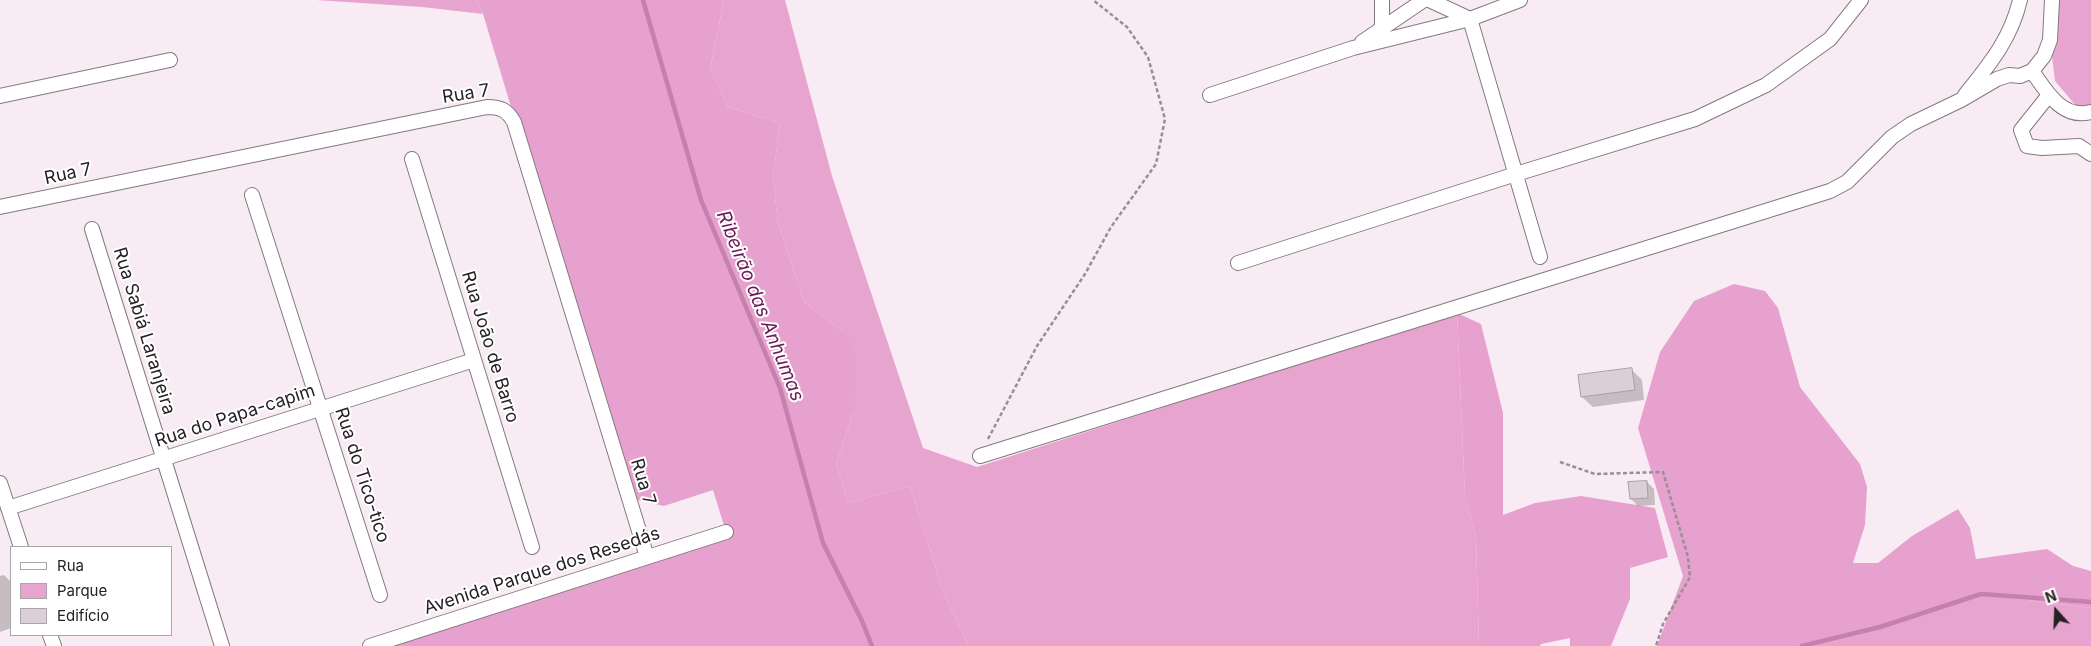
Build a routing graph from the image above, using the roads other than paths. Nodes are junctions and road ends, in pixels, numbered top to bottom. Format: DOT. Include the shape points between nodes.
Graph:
graph roads {
  1 [pos="1382,0"];
  2 [pos="1424,0"];
  3 [pos="1429,0"];
  4 [pos="1520,0"];
  5 [pos="1861,0"];
  6 [pos="2020,0"];
  7 [pos="2052,0"];
  8 [pos="1470,19"];
  9 [pos="1382,28"];
  10 [pos="1353,48"];
  11 [pos="170,60"];
  12 [pos="2032,71"];
  13 [pos="1210,95"];
  14 [pos="2049,95"];
  15 [pos="0,96"];
  16 [pos="1961,100"];
  17 [pos="2091,112"];
  18 [pos="2091,154"];
  19 [pos="412,159"];
  20 [pos="1516,174"];
  21 [pos="252,196"];
  22 [pos="0,207"];
  23 [pos="92,229"];
  24 [pos="1540,258"];
  25 [pos="1238,263"];
  26 [pos="474,360"];
  27 [pos="321,408"];
  28 [pos="980,456"];
  29 [pos="164,459"];
  30 [pos="0,486"];
  31 [pos="8,508"];
  32 [pos="6,526"];
  33 [pos="726,532"];
  34 [pos="20,546"];
  35 [pos="532,546"];
  36 [pos="647,557"];
  37 [pos="380,594"];
  38 [pos="222,646"];
  39 [pos="370,646"];
  1 -- 9 [label="street"];
  2 -- 9 [label="street"];
  3 -- 8 [label="street"];
  4 -- 8 [label="street"];
  5 -- 20 [label="street" via="1830,39 1766,85 1695,119"];
  6 -- 16 [label="street" via="2016,18 1998,54"];
  7 -- 12 [label="street" via="2050,40 2044,56"];
  8 -- 10 [label="street"];
  8 -- 20 [label="street"];
  9 -- 10 [label="street"];
  10 -- 13 [label="street"];
  11 -- 15 [label="street"];
  12 -- 14 [label="street"];
  12 -- 16 [label="street" via="1998,79"];
  14 -- 17 [label="street" via="2064,109 2083,114"];
  14 -- 18 [label="street" via="2021,130 2027,146 2079,146"];
  16 -- 28 [label="street" via="1911,124 1847,182 1830,191"];
  19 -- 26 [label="street, Rua João de Barro"];
  20 -- 24 [label="street"];
  20 -- 25 [label="street"];
  21 -- 27 [label="street, Rua do Tico-tico"];
  22 -- 36 [label="street, Rua 7" via="499,107 514,122"];
  23 -- 29 [label="street, Rua Sabiá Laranjeira"];
  26 -- 27 [label="street, Rua do Papa-capim"];
  26 -- 35 [label="street, Rua João de Barro"];
  27 -- 29 [label="street, Rua do Papa-capim"];
  27 -- 37 [label="street, Rua do Tico-tico"];
  29 -- 31 [label="street, Rua do Papa-capim"];
  29 -- 38 [label="street, Rua Sabiá Laranjeira"];
  30 -- 31 [label="street"];
  31 -- 32 [label="street"];
  32 -- 34 [label="street"];
  33 -- 36 [label="street, Avenida Parque dos Resedás"];
  36 -- 39 [label="street, Avenida Parque dos Resedás"];
}
